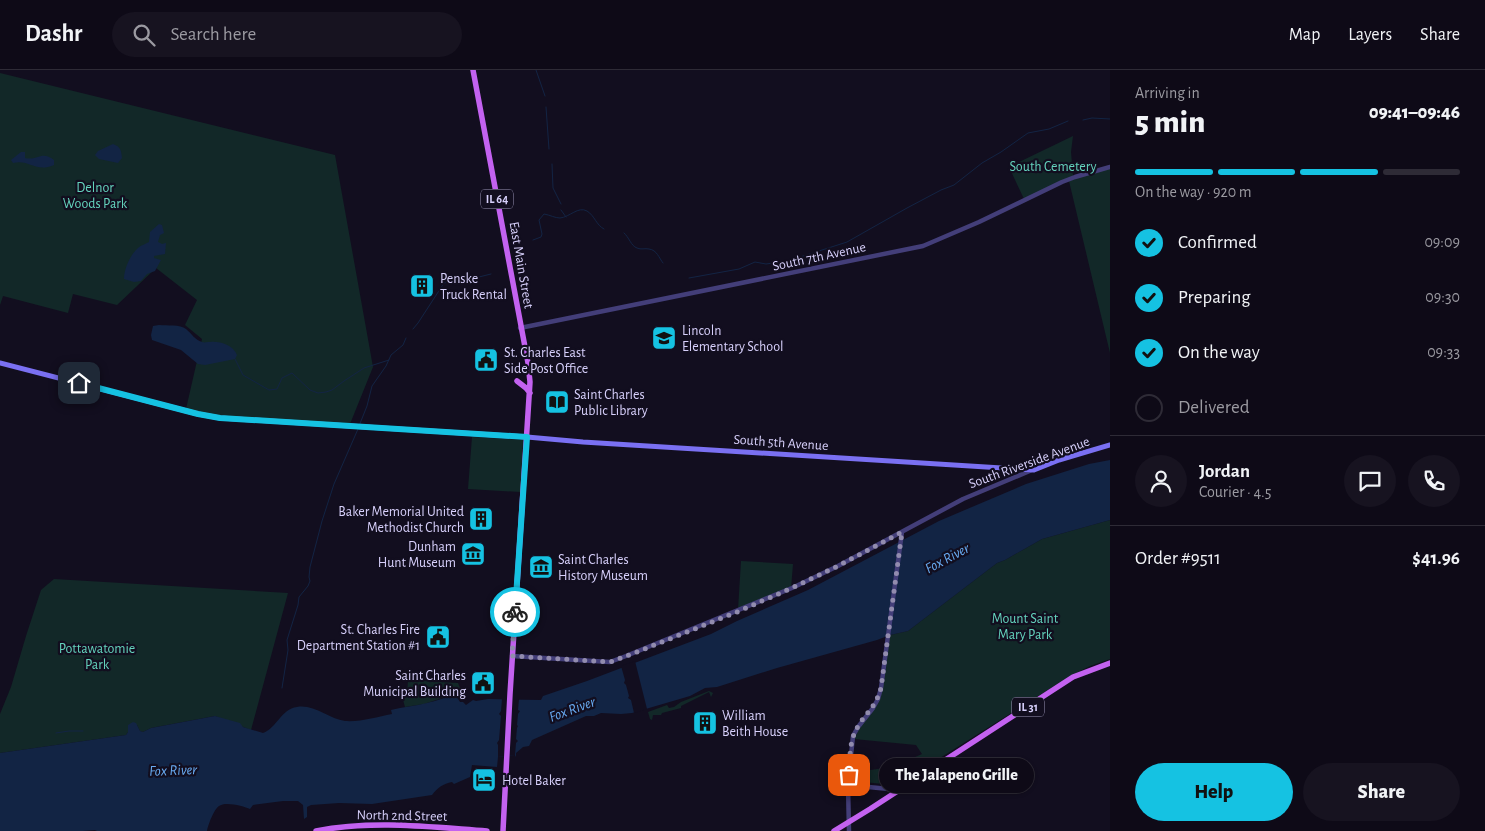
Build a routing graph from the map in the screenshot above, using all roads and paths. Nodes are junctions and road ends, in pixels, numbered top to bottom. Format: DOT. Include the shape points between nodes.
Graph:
graph roads {
  1 [pos="474,70"];
  2 [pos="1110,167"];
  3 [pos="520,328"];
  4 [pos="0,363"];
  5 [pos="529,370"];
  6 [pos="530,393"];
  7 [pos="527,437"];
  8 [pos="1110,445"];
  9 [pos="1034,470"];
  10 [pos="902,532"];
  11 [pos="512,656"];
  12 [pos="1110,663"];
  13 [pos="848,785"];
  14 [pos="899,790"];
  15 [pos="848,823"];
  16 [pos="316,831"];
  17 [pos="487,831"];
  18 [pos="503,831"];
  19 [pos="834,831"];
  20 [pos="849,831"];
  1 -- 3 [label="main road, East Main Street / IL 64"];
  2 -- 3 [label="street, South 7th Avenue" via="1062,182 923,246"];
  3 -- 5 [label="main road, East Main Street / IL 64"];
  4 -- 7 [label="main road, South 5th Avenue" via="210,417"];
  5 -- 6 [label="main road, East Main Street / IL 64"];
  5 -- 6 [label="main road" via="525,378 518,381"];
  6 -- 7 [label="main road, East Main Street / IL 64"];
  7 -- 9 [label="main road, South 5th Avenue"];
  7 -- 11 [label="main road, IL 64"];
  8 -- 9 [label="main road, South Riverside Avenue"];
  9 -- 10 [label="street, South Riverside Avenue" via="963,499"];
  10 -- 11 [label="street, South Riverside Avenue" via="792,588 610,662"];
  10 -- 13 [label="street" via="881,688 873,708 853,736"];
  11 -- 18 [label="main road, IL 64"];
  12 -- 14 [label="main road, IL 31" via="1073,677"];
  13 -- 14 [label="street"];
  13 -- 15 [label="street"];
  14 -- 15 [label="main road, IL 31"];
  15 -- 19 [label="main road, IL 31"];
  15 -- 20 [label="street"];
  16 -- 17 [label="main road, North 2nd Street" via="375,824"];
}
